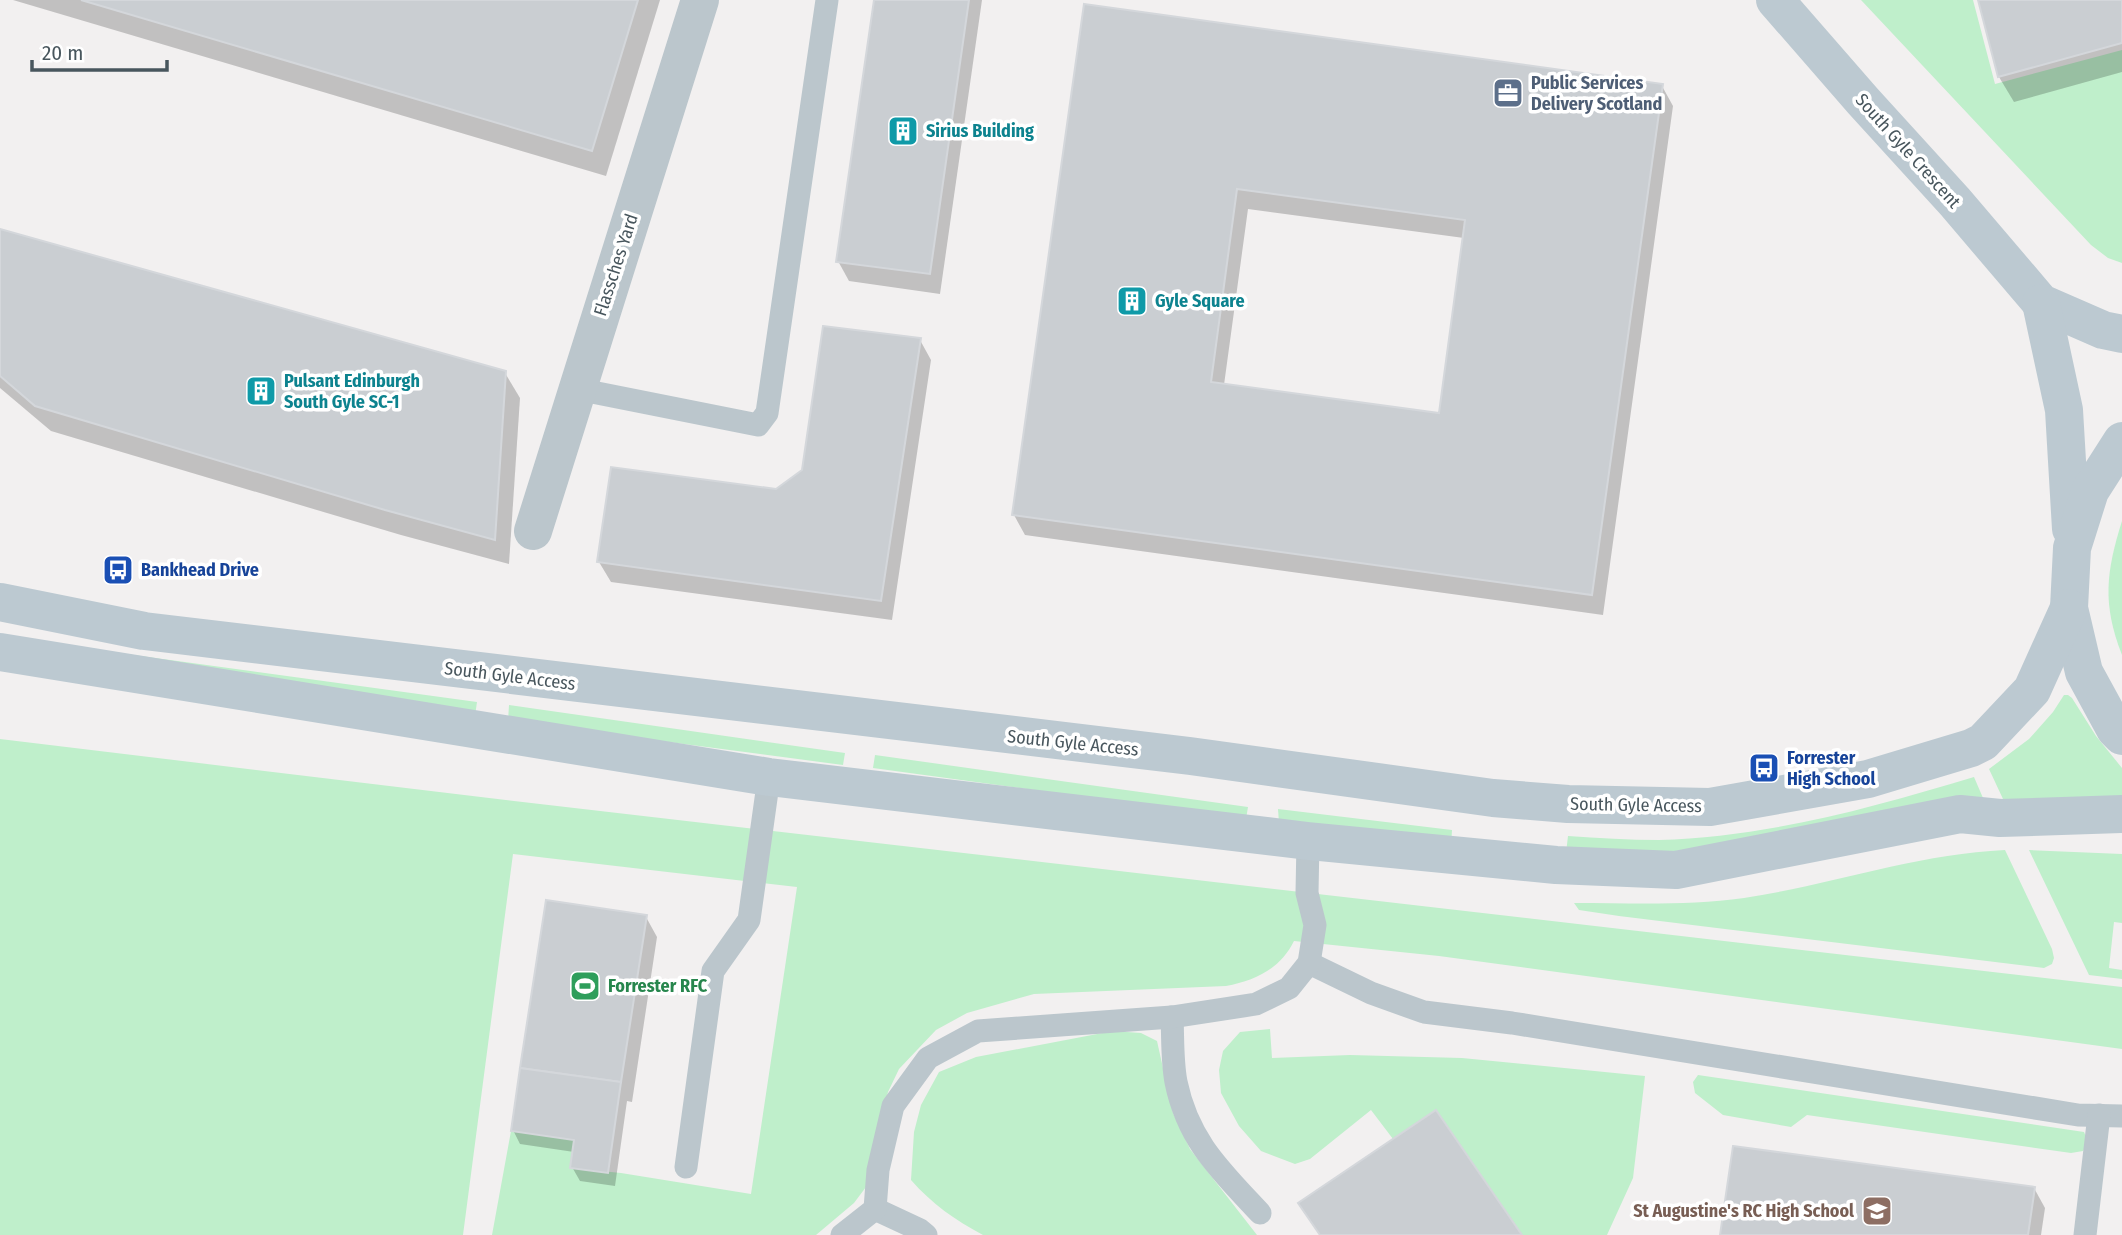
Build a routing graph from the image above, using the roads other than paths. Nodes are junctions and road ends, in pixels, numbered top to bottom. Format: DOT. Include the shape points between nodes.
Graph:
graph roads {
  1 [pos="700,0"];
  2 [pos="827,0"];
  3 [pos="1775,0"];
  4 [pos="2041,303"];
  5 [pos="2122,334"];
  6 [pos="577,389"];
  7 [pos="2122,441"];
  8 [pos="533,531"];
  9 [pos="2072,548"];
  10 [pos="0,602"];
  11 [pos="2069,608"];
  12 [pos="0,652"];
  13 [pos="2122,736"];
  14 [pos="769,777"];
  15 [pos="2122,814"];
  16 [pos="1308,841"];
  17 [pos="1309,963"];
  18 [pos="1172,1017"];
  19 [pos="2099,1115"];
  20 [pos="2122,1116"];
  21 [pos="686,1167"];
  22 [pos="875,1209"];
  23 [pos="1260,1213"];
  24 [pos="842,1235"];
  25 [pos="926,1235"];
  26 [pos="2085,1235"];
  1 -- 6 [label="street, Flassches Yard"];
  2 -- 6 [label="lane" via="767,413 758,425"];
  3 -- 4 [label="street, South Gyle Crescent"];
  4 -- 5 [label="street, South Gyle Crescent"];
  4 -- 9 [label="street, South Gyle Crescent" via="2064,410"];
  6 -- 8 [label="street, Flassches Yard"];
  7 -- 9 [label="street" via="2090,491"];
  9 -- 11 [label="street"];
  10 -- 11 [label="street, South Gyle Access" via="144,631 1190,756 1493,798 1710,807 1868,779 1983,742 2032,690"];
  11 -- 13 [label="street" via="2084,672"];
  12 -- 14 [label="street"];
  14 -- 16 [label="street"];
  14 -- 21 [label="lane" via="749,920 713,971"];
  15 -- 16 [label="street" via="2000,818 1960,814 1676,870 1556,865"];
  16 -- 17 [label="lane" via="1307,893 1315,925"];
  17 -- 18 [label="lane" via="1289,988 1256,1004"];
  17 -- 19 [label="lane" via="1424,1012"];
  18 -- 22 [label="lane" via="978,1031 928,1058 893,1106 878,1170"];
  18 -- 23 [label="lane" via="1175,1080 1185,1116 1203,1151"];
  19 -- 20 [label="lane"];
  19 -- 26 [label="lane"];
  22 -- 24 [label="lane"];
  22 -- 25 [label="lane"];
}
